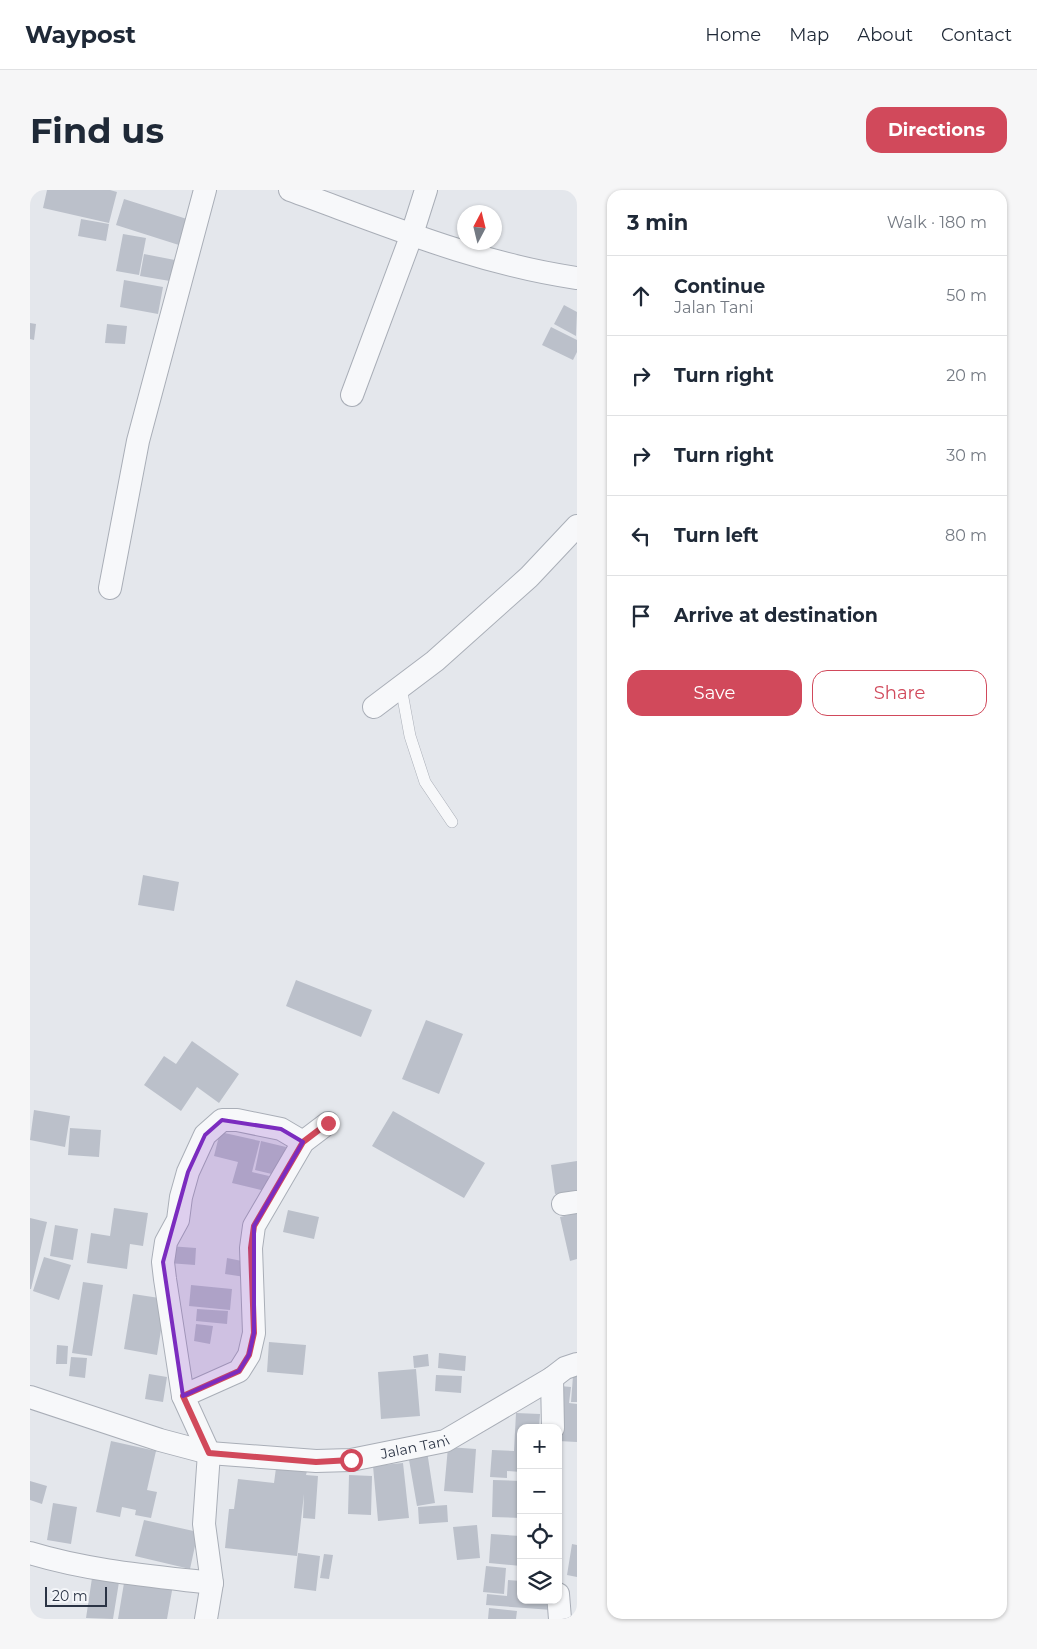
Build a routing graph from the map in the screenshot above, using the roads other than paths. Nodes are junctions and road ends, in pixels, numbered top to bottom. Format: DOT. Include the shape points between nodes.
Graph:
graph roads {
  1 [pos="205,190"];
  2 [pos="290,190"];
  3 [pos="426,190"];
  4 [pos="412,234"];
  5 [pos="577,278"];
  6 [pos="352,395"];
  7 [pos="577,526"];
  8 [pos="110,588"];
  9 [pos="401,687"];
  10 [pos="374,707"];
  11 [pos="452,822"];
  12 [pos="328,1123"];
  13 [pos="303,1142"];
  14 [pos="577,1364"];
  15 [pos="552,1378"];
  16 [pos="183,1396"];
  17 [pos="30,1397"];
  18 [pos="552,1424"];
  19 [pos="209,1453"];
  20 [pos="30,1553"];
  21 [pos="212,1583"];
  22 [pos="559,1604"];
  23 [pos="206,1619"];
  24 [pos="560,1619"];
  1 -- 8 [label="street" via="138,441"];
  2 -- 4 [label="street"];
  3 -- 4 [label="street"];
  4 -- 5 [label="street" via="542,273"];
  4 -- 6 [label="street"];
  7 -- 9 [label="street" via="529,577"];
  9 -- 10 [label="street"];
  9 -- 11 [label="lane" via="410,736 425,782"];
  12 -- 13 [label="street"];
  13 -- 16 [label="street" via="254,1226 251,1248 254,1333 249,1355 239,1371"];
  13 -- 16 [label="street" via="281,1129 222,1120 205,1135 199,1147 188,1172 178,1220 166,1242 164,1262"];
  14 -- 15 [label="street, Jalan Tani"];
  15 -- 18 [label="street"];
  15 -- 19 [label="street, Jalan Tani" via="445,1441 351,1460 316,1462"];
  16 -- 19 [label="street"];
  17 -- 19 [label="street, Jalan Tani"];
  19 -- 21 [label="street" via="204,1524"];
  20 -- 21 [label="street" via="112,1571"];
  21 -- 23 [label="street"];
  22 -- 24 [label="street"];
}
